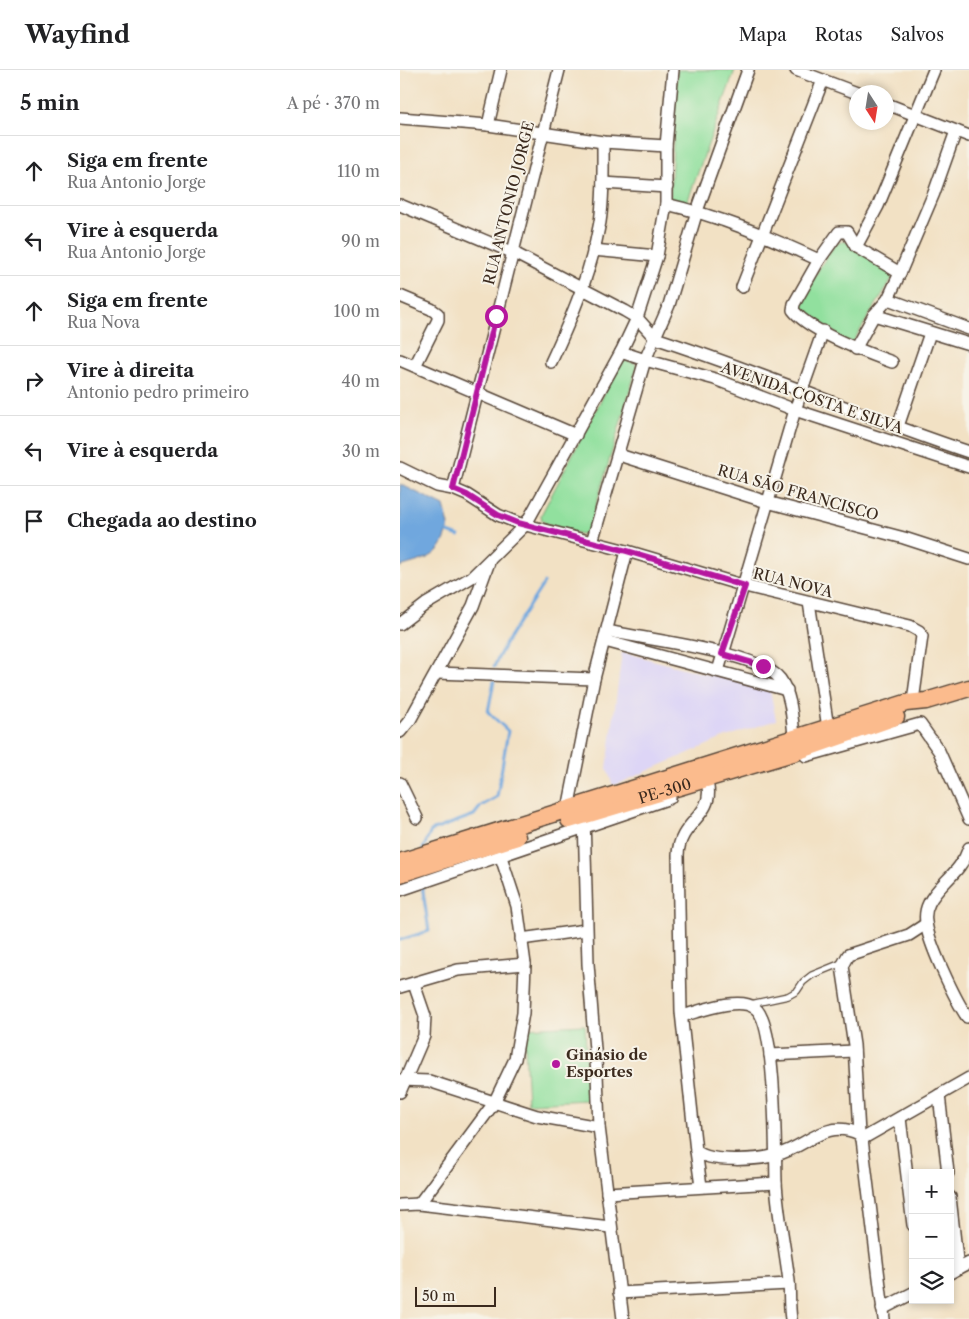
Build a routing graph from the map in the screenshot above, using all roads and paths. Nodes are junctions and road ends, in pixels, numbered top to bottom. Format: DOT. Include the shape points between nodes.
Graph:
graph roads {
  1 [pos="501,70"];
  2 [pos="559,70"];
  3 [pos="673,70"];
  4 [pos="748,70"];
  5 [pos="796,70"];
  6 [pos="934,70"];
  7 [pos="823,80"];
  8 [pos="849,90"];
  9 [pos="894,107"];
  10 [pos="915,115"];
  11 [pos="400,118"];
  12 [pos="488,126"];
  13 [pos="956,131"];
  14 [pos="542,134"];
  15 [pos="969,136"];
  16 [pos="603,142"];
  17 [pos="666,146"];
  18 [pos="604,183"];
  19 [pos="667,187"];
  20 [pos="400,204"];
  21 [pos="666,204"];
  22 [pos="697,211"];
  23 [pos="764,235"];
  24 [pos="856,247"];
  25 [pos="593,250"];
  26 [pos="514,253"];
  27 [pos="657,256"];
  28 [pos="819,260"];
  29 [pos="900,273"];
  30 [pos="742,287"];
  31 [pos="582,291"];
  32 [pos="400,296"];
  33 [pos="888,299"];
  34 [pos="874,315"];
  35 [pos="637,318"];
  36 [pos="969,329"];
  37 [pos="823,331"];
  38 [pos="930,333"];
  39 [pos="655,338"];
  40 [pos="969,344"];
  41 [pos="856,349"];
  42 [pos="621,352"];
  43 [pos="400,360"];
  44 [pos="644,360"];
  45 [pos="724,360"];
  46 [pos="551,362"];
  47 [pos="892,362"];
  48 [pos="415,366"];
  49 [pos="715,379"];
  50 [pos="801,390"];
  51 [pos="476,392"];
  52 [pos="794,410"];
  53 [pos="898,429"];
  54 [pos="576,435"];
  55 [pos="969,452"];
  56 [pos="619,455"];
  57 [pos="969,467"];
  58 [pos="400,468"];
  59 [pos="453,489"];
  60 [pos="767,502"];
  61 [pos="526,524"];
  62 [pos="592,542"];
  63 [pos="627,551"];
  64 [pos="969,559"];
  65 [pos="490,560"];
  66 [pos="745,586"];
  67 [pos="809,602"];
  68 [pos="400,624"];
  69 [pos="606,636"];
  70 [pos="722,654"];
  71 [pos="718,671"];
  72 [pos="437,673"];
  73 [pos="594,678"];
  74 [pos="969,688"];
  75 [pos="787,690"];
  76 [pos="919,701"];
  77 [pos="401,731"];
  78 [pos="833,733"];
  79 [pos="799,749"];
  80 [pos="400,783"];
  81 [pos="708,787"];
  82 [pos="417,818"];
  83 [pos="577,818"];
  84 [pos="969,818"];
  85 [pos="969,848"];
  86 [pos="501,857"];
  87 [pos="400,862"];
  88 [pos="400,874"];
  89 [pos="400,890"];
  90 [pos="926,924"];
  91 [pos="586,930"];
  92 [pos="521,939"];
  93 [pos="844,962"];
  94 [pos="525,964"];
  95 [pos="414,984"];
  96 [pos="400,987"];
  97 [pos="750,1005"];
  98 [pos="682,1016"];
  99 [pos="966,1017"];
  100 [pos="854,1051"];
  101 [pos="770,1056"];
  102 [pos="969,1078"];
  103 [pos="403,1080"];
  104 [pos="400,1092"];
  105 [pos="939,1095"];
  106 [pos="494,1103"];
  107 [pos="900,1118"];
  108 [pos="599,1127"];
  109 [pos="861,1137"];
  110 [pos="696,1152"];
  111 [pos="776,1155"];
  112 [pos="948,1169"];
  113 [pos="776,1183"];
  114 [pos="700,1186"];
  115 [pos="607,1193"];
  116 [pos="418,1204"];
  117 [pos="400,1206"];
  118 [pos="912,1214"];
  119 [pos="951,1214"];
  120 [pos="610,1227"];
  121 [pos="953,1259"];
  122 [pos="969,1263"];
  123 [pos="954,1271"];
  124 [pos="789,1284"];
  125 [pos="619,1293"];
  126 [pos="909,1296"];
  127 [pos="883,1314"];
  128 [pos="622,1319"];
  129 [pos="790,1319"];
  1 -- 12 [label="street"];
  2 -- 14 [label="street, RUA ANTONIO JORGE"];
  3 -- 17 [label="street"];
  4 -- 22 [label="street"];
  5 -- 7 [label="street"];
  6 -- 10 [label="street"];
  7 -- 8 [label="street"];
  7 -- 23 [label="street"];
  9 -- 10 [label="street"];
  10 -- 13 [label="street"];
  10 -- 24 [label="street" via="878,206"];
  11 -- 12 [label="street"];
  12 -- 14 [label="street"];
  13 -- 15 [label="street"];
  13 -- 29 [label="street"];
  14 -- 16 [label="street"];
  14 -- 26 [label="street, RUA ANTONIO JORGE"];
  16 -- 17 [label="street"];
  16 -- 18 [label="street"];
  17 -- 19 [label="street"];
  18 -- 19 [label="street"];
  18 -- 25 [label="street"];
  19 -- 21 [label="street"];
  20 -- 26 [label="street"];
  21 -- 22 [label="street"];
  21 -- 27 [label="street"];
  22 -- 23 [label="street"];
  22 -- 39 [label="street" via="669,305"];
  23 -- 28 [label="street"];
  23 -- 30 [label="street"];
  24 -- 28 [label="street" via="847,232 839,232"];
  24 -- 29 [label="street"];
  25 -- 27 [label="street"];
  25 -- 31 [label="street"];
  26 -- 31 [label="street"];
  26 -- 51 [label="street, RUA ANTONIO JORGE"];
  27 -- 35 [label="street"];
  28 -- 37 [label="street" via="793,310"];
  29 -- 33 [label="street"];
  31 -- 35 [label="street"];
  31 -- 46 [label="street"];
  32 -- 48 [label="street" via="438,314"];
  33 -- 34 [label="street"];
  33 -- 36 [label="street"];
  34 -- 38 [label="street"];
  34 -- 41 [label="street"];
  35 -- 39 [label="street"];
  35 -- 42 [label="street"];
  37 -- 41 [label="street"];
  37 -- 50 [label="street"];
  38 -- 40 [label="street"];
  38 -- 53 [label="street"];
  39 -- 44 [label="street"];
  39 -- 45 [label="street, AVENIDA COSTA E SILVA"];
  41 -- 47 [label="street"];
  42 -- 44 [label="street, AVENIDA COSTA E SILVA"];
  42 -- 54 [label="street"];
  43 -- 48 [label="street"];
  44 -- 49 [label="street, AVENIDA COSTA E SILVA"];
  44 -- 56 [label="street"];
  45 -- 49 [label="street"];
  45 -- 50 [label="street, AVENIDA COSTA E SILVA"];
  48 -- 51 [label="street"];
  49 -- 52 [label="street, AVENIDA COSTA E SILVA"];
  50 -- 52 [label="street"];
  50 -- 53 [label="street, AVENIDA COSTA E SILVA"];
  51 -- 54 [label="street"];
  51 -- 59 [label="street, RUA ANTONIO JORGE"];
  52 -- 57 [label="street, AVENIDA COSTA E SILVA"];
  52 -- 60 [label="street"];
  53 -- 55 [label="street, AVENIDA COSTA E SILVA"];
  54 -- 61 [label="street"];
  56 -- 60 [label="street, RUA SÃO FRANCISCO"];
  56 -- 62 [label="street"];
  58 -- 59 [label="street" via="437,486"];
  59 -- 61 [label="street" via="498,515"];
  60 -- 64 [label="street, RUA SÃO FRANCISCO" via="904,538"];
  60 -- 66 [label="street"];
  61 -- 62 [label="street"];
  61 -- 65 [label="street"];
  62 -- 63 [label="street, RUA NOVA"];
  63 -- 66 [label="street, RUA NOVA"];
  63 -- 69 [label="street"];
  65 -- 68 [label="street" via="463,584 426,604"];
  65 -- 72 [label="street" via="473,606"];
  66 -- 67 [label="street, RUA NOVA"];
  66 -- 70 [label="street"];
  67 -- 76 [label="street, RUA NOVA" via="910,626 918,631 922,636"];
  67 -- 78 [label="street"];
  69 -- 70 [label="street"];
  69 -- 71 [label="street"];
  69 -- 73 [label="street"];
  70 -- 71 [label="street"];
  70 -- 75 [label="street" via="763,666 778,677"];
  71 -- 75 [label="street"];
  72 -- 73 [label="street"];
  72 -- 77 [label="street"];
  73 -- 83 [label="street"];
  74 -- 76 [label="main road, PE-300 / PE-300"];
  75 -- 79 [label="street"];
  76 -- 78 [label="main road, PE-300 / PE-300"];
  78 -- 79 [label="main road, PE-300 / PE-300"];
  79 -- 81 [label="street"];
  79 -- 83 [label="main road, PE-300 / PE-300"];
  79 -- 84 [label="street" via="920,724 939,751"];
  80 -- 82 [label="street"];
  81 -- 83 [label="street" via="661,801"];
  81 -- 98 [label="street" via="710,795 706,806 678,841"];
  83 -- 86 [label="street"];
  83 -- 87 [label="main road, PE-300 / PE-300"];
  83 -- 88 [label="main road, PE-300 / PE-300"];
  83 -- 91 [label="street"];
  85 -- 90 [label="street" via="954,875 929,902"];
  86 -- 89 [label="street"];
  86 -- 92 [label="street" via="517,906"];
  90 -- 93 [label="street" via="909,935 848,954"];
  90 -- 99 [label="street"];
  91 -- 92 [label="street"];
  91 -- 108 [label="street"];
  92 -- 94 [label="street"];
  93 -- 97 [label="lane" via="812,974 788,996"];
  93 -- 100 [label="street" via="844,987"];
  94 -- 95 [label="street" via="458,970"];
  94 -- 106 [label="street" via="523,1013 515,1058"];
  95 -- 96 [label="street"];
  95 -- 103 [label="street" via="424,1016 424,1036"];
  97 -- 98 [label="street" via="744,1002 719,1006"];
  97 -- 101 [label="street" via="762,1014"];
  98 -- 110 [label="street"];
  100 -- 101 [label="street"];
  100 -- 109 [label="street"];
  101 -- 111 [label="street"];
  102 -- 105 [label="street"];
  103 -- 104 [label="street"];
  103 -- 106 [label="street" via="429,1081"];
  105 -- 107 [label="street"];
  105 -- 112 [label="street"];
  106 -- 108 [label="street" via="564,1122"];
  106 -- 116 [label="street"];
  107 -- 109 [label="street"];
  107 -- 118 [label="street"];
  108 -- 115 [label="street"];
  109 -- 111 [label="street" via="839,1128"];
  109 -- 127 [label="street"];
  110 -- 111 [label="street" via="724,1160"];
  110 -- 114 [label="street"];
  111 -- 113 [label="street"];
  113 -- 114 [label="street"];
  113 -- 124 [label="street"];
  114 -- 115 [label="street"];
  115 -- 120 [label="street"];
  116 -- 117 [label="street"];
  116 -- 120 [label="street"];
  119 -- 121 [label="street"];
  120 -- 125 [label="street"];
  122 -- 123 [label="street"];
  124 -- 125 [label="street"];
  124 -- 129 [label="street"];
  125 -- 128 [label="street"];
  126 -- 127 [label="street"];
}
